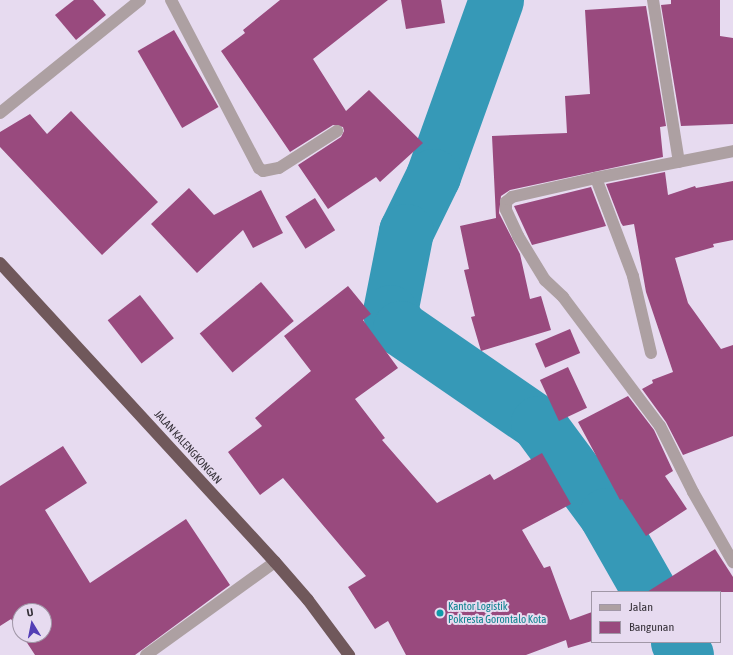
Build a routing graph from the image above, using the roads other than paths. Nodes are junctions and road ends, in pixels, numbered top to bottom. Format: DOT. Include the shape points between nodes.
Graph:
graph roads {
  1 [pos="140,0"];
  2 [pos="171,0"];
  3 [pos="654,0"];
  4 [pos="0,113"];
  5 [pos="336,132"];
  6 [pos="733,151"];
  7 [pos="679,162"];
  8 [pos="596,178"];
  9 [pos="0,263"];
  10 [pos="651,353"];
  11 [pos="275,562"];
  12 [pos="733,562"];
  13 [pos="146,655"];
  14 [pos="349,655"];
  1 -- 4 [label="street"];
  2 -- 5 [label="street" via="259,168 264,171 279,168"];
  3 -- 7 [label="street"];
  6 -- 7 [label="street"];
  7 -- 8 [label="street"];
  8 -- 10 [label="street" via="633,276"];
  8 -- 12 [label="street" via="512,197 506,202 506,210 518,236 545,280 563,298 660,426 693,492"];
  9 -- 11 [label="highway, JALAN KALENGKONGAN"];
  11 -- 13 [label="street"];
  11 -- 14 [label="highway, JALAN KALENGKONGAN" via="308,600"];
}
